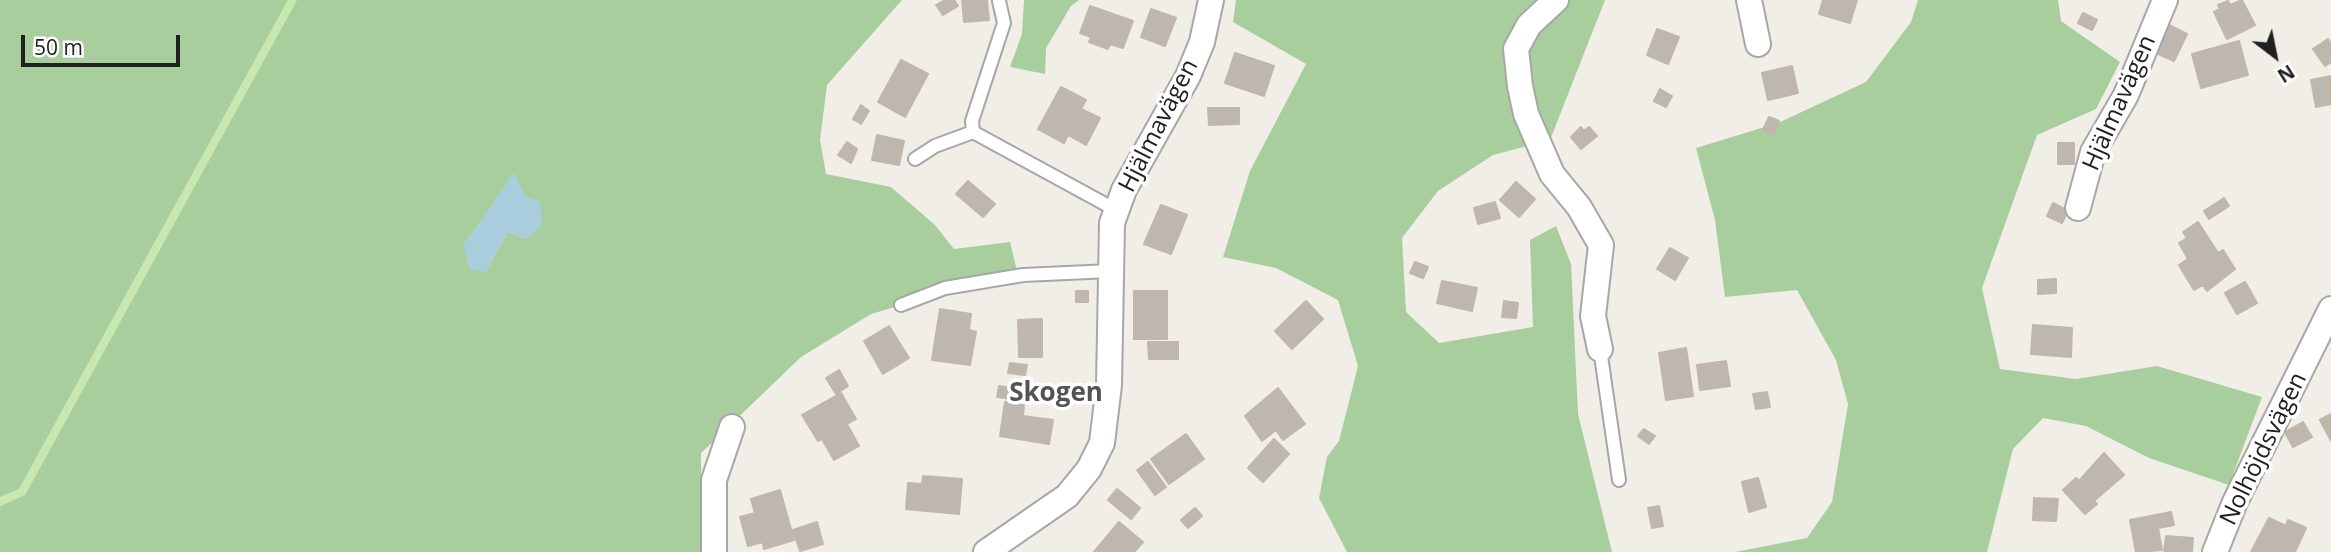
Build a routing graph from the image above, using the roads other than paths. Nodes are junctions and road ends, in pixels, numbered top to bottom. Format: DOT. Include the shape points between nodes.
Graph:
graph roads {
  1 [pos="1210,0"];
  2 [pos="1556,0"];
  3 [pos="1749,0"];
  4 [pos="2165,0"];
  5 [pos="999,1"];
  6 [pos="1758,44"];
  7 [pos="973,132"];
  8 [pos="915,159"];
  9 [pos="2078,208"];
  10 [pos="1116,210"];
  11 [pos="1111,271"];
  12 [pos="901,305"];
  13 [pos="2331,309"];
  14 [pos="1600,349"];
  15 [pos="732,426"];
  16 [pos="1619,480"];
  17 [pos="1002,547"];
  18 [pos="714,552"];
  19 [pos="2215,552"];
  1 -- 10 [label="street, Hjälmavägen" via="1202,42 1188,76"];
  2 -- 14 [label="street" via="1529,25 1516,50 1520,86 1526,114 1552,174 1601,245 1592,316"];
  3 -- 6 [label="street"];
  4 -- 9 [label="street, Hjälmavägen" via="2126,95 2093,152"];
  5 -- 7 [label="lane" via="1004,23 972,121"];
  7 -- 8 [label="lane"];
  7 -- 10 [label="lane, Hjälmavägen"];
  10 -- 11 [label="street, Hjälmavägen"];
  11 -- 12 [label="lane" via="1023,275 945,288"];
  11 -- 17 [label="street, Hjälmavägen" via="1109,385 1101,443 1089,469 1067,496"];
  13 -- 19 [label="street, Nolhöjdsvägen"];
  14 -- 16 [label="lane"];
  15 -- 18 [label="street" via="714,480"];
}
